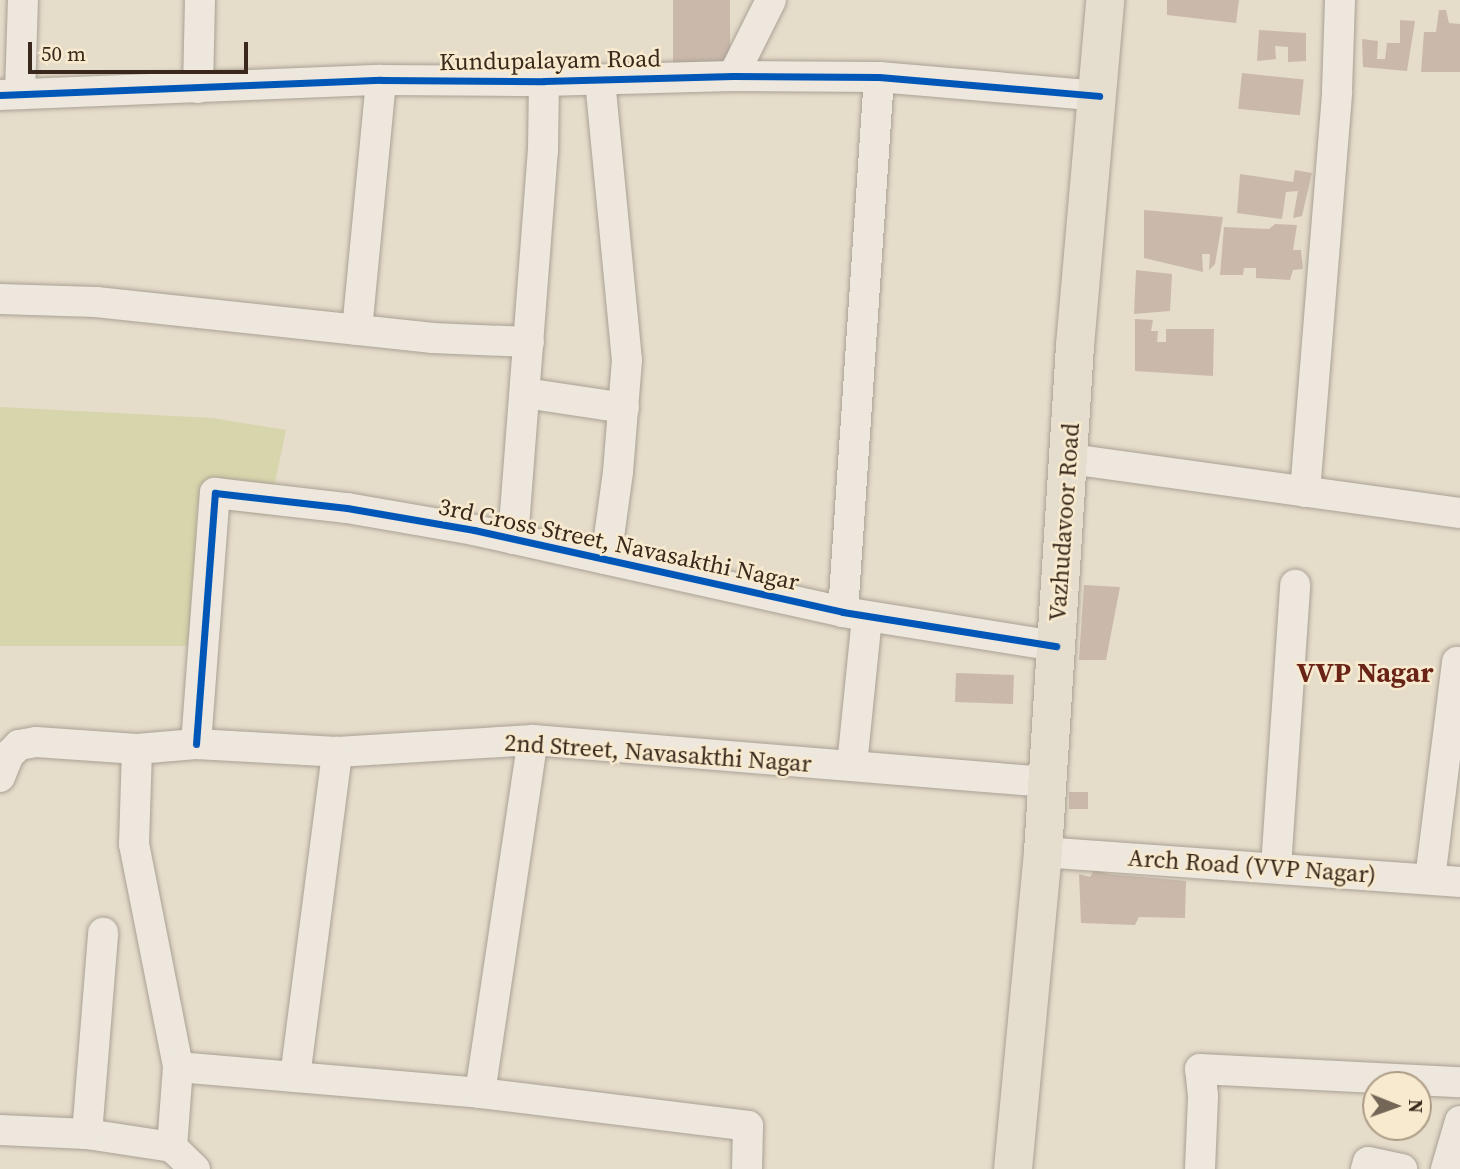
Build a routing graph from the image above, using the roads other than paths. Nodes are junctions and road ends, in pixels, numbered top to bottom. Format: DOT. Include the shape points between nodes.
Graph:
graph roads {
  1 [pos="23,0"];
  2 [pos="200,0"];
  3 [pos="771,0"];
  4 [pos="1105,0"];
  5 [pos="1340,0"];
  6 [pos="733,76"];
  7 [pos="879,77"];
  8 [pos="381,80"];
  9 [pos="600,80"];
  10 [pos="544,81"];
  11 [pos="198,88"];
  12 [pos="10,94"];
  13 [pos="1099,96"];
  14 [pos="0,299"];
  15 [pos="357,330"];
  16 [pos="530,342"];
  17 [pos="525,393"];
  18 [pos="624,408"];
  19 [pos="1070,459"];
  20 [pos="1305,492"];
  21 [pos="1460,513"];
  22 [pos="513,538"];
  23 [pos="606,559"];
  24 [pos="1295,585"];
  25 [pos="855,615"];
  26 [pos="1056,646"];
  27 [pos="1457,662"];
  28 [pos="533,740"];
  29 [pos="196,744"];
  30 [pos="137,748"];
  31 [pos="337,752"];
  32 [pos="852,765"];
  33 [pos="0,776"];
  34 [pos="1046,782"];
  35 [pos="1043,852"];
  36 [pos="1276,867"];
  37 [pos="1430,879"];
  38 [pos="1460,881"];
  39 [pos="103,933"];
  40 [pos="178,1067"];
  41 [pos="295,1077"];
  42 [pos="1460,1082"];
  43 [pos="480,1093"];
  44 [pos="1460,1121"];
  45 [pos="0,1130"];
  46 [pos="87,1134"];
  47 [pos="172,1147"];
  48 [pos="195,1169"];
  49 [pos="747,1169"];
  50 [pos="1013,1169"];
  51 [pos="1200,1169"];
  52 [pos="1367,1169"];
  53 [pos="1402,1169"];
  54 [pos="1446,1169"];
  1 -- 12 [label="street"];
  2 -- 11 [label="street"];
  3 -- 6 [label="street"];
  4 -- 13 [label="main road, Vazhudavoor Road"];
  5 -- 20 [label="street"];
  6 -- 7 [label="street, Kundupalayam Road"];
  6 -- 9 [label="street, Kundupalayam Road"];
  7 -- 13 [label="street, Kundupalayam Road"];
  7 -- 25 [label="street"];
  8 -- 10 [label="street, Kundupalayam Road"];
  8 -- 11 [label="street, Kundupalayam Road"];
  8 -- 15 [label="street"];
  9 -- 10 [label="street, Kundupalayam Road"];
  9 -- 18 [label="street" via="623,299"];
  10 -- 16 [label="street"];
  11 -- 12 [label="street, Kundupalayam Road"];
  13 -- 19 [label="main road, Vazhudavoor Road" via="1075,346"];
  14 -- 15 [label="street" via="96,302"];
  15 -- 16 [label="street"];
  16 -- 17 [label="street"];
  17 -- 18 [label="street"];
  17 -- 22 [label="street"];
  18 -- 23 [label="street"];
  19 -- 20 [label="street"];
  19 -- 26 [label="main road, Vazhudavoor Road"];
  20 -- 21 [label="street"];
  22 -- 23 [label="street, 3rd Cross Street, Navasakthi Nagar"];
  22 -- 29 [label="street, 3rd Cross Street, Navasakthi Nagar" via="347,508 215,492"];
  23 -- 25 [label="street, 3rd Cross Street, Navasakthi Nagar"];
  24 -- 36 [label="street"];
  25 -- 26 [label="street, 3rd Cross Street, Navasakthi Nagar"];
  25 -- 32 [label="street"];
  26 -- 34 [label="main road, Vazhudavoor Road"];
  27 -- 37 [label="street"];
  28 -- 31 [label="street, 2nd Street, Navasakthi Nagar"];
  28 -- 32 [label="street, 2nd Street, Navasakthi Nagar"];
  28 -- 43 [label="street"];
  29 -- 30 [label="street, 2nd Street, Navasakthi Nagar"];
  29 -- 31 [label="street, 2nd Street, Navasakthi Nagar"];
  30 -- 33 [label="street, 2nd Street, Navasakthi Nagar" via="19,744"];
  30 -- 40 [label="street" via="134,844"];
  31 -- 41 [label="street"];
  32 -- 34 [label="street, 2nd Street, Navasakthi Nagar"];
  34 -- 35 [label="main road, Vazhudavoor Road"];
  35 -- 36 [label="street, Arch Road (VVP Nagar)"];
  35 -- 50 [label="main road, Vazhudavoor Road"];
  36 -- 37 [label="street, Arch Road (VVP Nagar)"];
  37 -- 38 [label="street, Arch Road (VVP Nagar)"];
  39 -- 46 [label="street"];
  40 -- 41 [label="street"];
  40 -- 47 [label="street"];
  41 -- 43 [label="street"];
  42 -- 51 [label="street" via="1200,1069"];
  43 -- 49 [label="street" via="748,1126"];
  44 -- 54 [label="street"];
  45 -- 46 [label="street"];
  46 -- 47 [label="street"];
  47 -- 48 [label="street"];
  52 -- 53 [label="street" via="1368,1162"];
}
